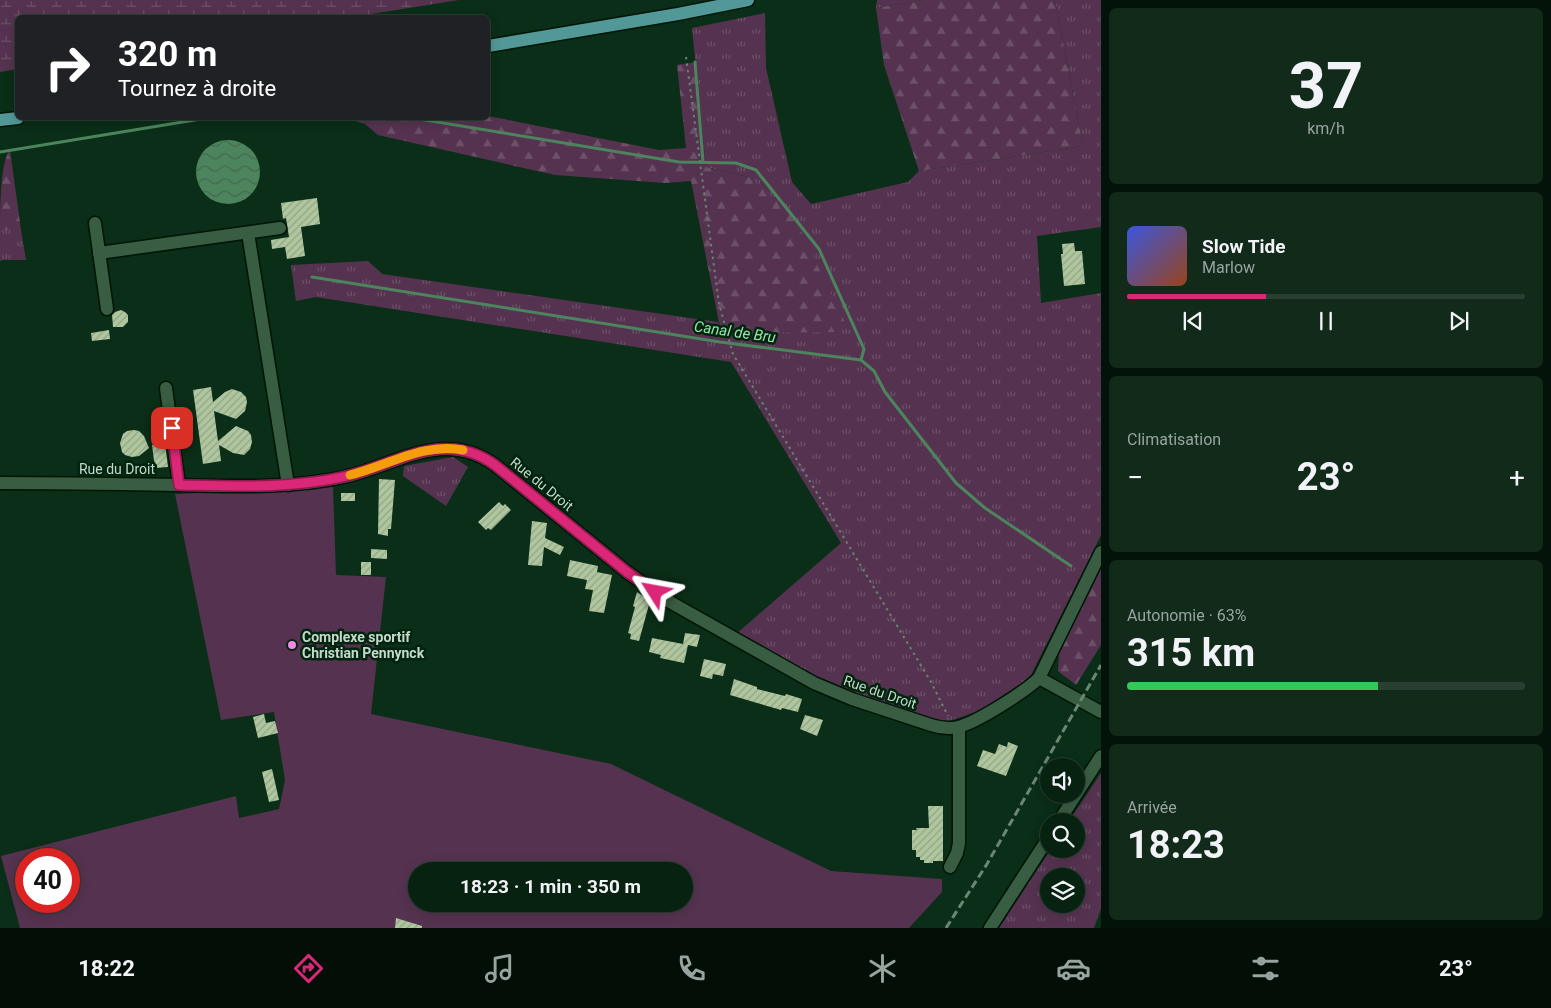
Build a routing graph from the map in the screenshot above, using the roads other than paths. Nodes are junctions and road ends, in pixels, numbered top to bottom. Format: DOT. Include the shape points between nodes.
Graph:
graph roads {
  1 [pos="748,0"];
  2 [pos="490,46"];
  3 [pos="15,118"];
  4 [pos="0,120"];
  5 [pos="95,223"];
  6 [pos="280,228"];
  7 [pos="248,233"];
  8 [pos="99,254"];
  9 [pos="107,309"];
  10 [pos="166,388"];
  11 [pos="0,483"];
  12 [pos="179,485"];
  13 [pos="288,485"];
  14 [pos="1101,552"];
  15 [pos="1039,678"];
  16 [pos="1101,712"];
  17 [pos="956,727"];
  18 [pos="1101,756"];
  19 [pos="1064,813"];
  20 [pos="1040,851"];
  21 [pos="950,867"];
  22 [pos="990,928"];
  1 -- 2 [label="main road"];
  3 -- 4 [label="main road"];
  5 -- 8 [label="street"];
  6 -- 7 [label="street"];
  7 -- 8 [label="street"];
  7 -- 13 [label="street"];
  8 -- 9 [label="street"];
  10 -- 12 [label="street"];
  11 -- 12 [label="street, Rue du Droit"];
  12 -- 13 [label="street, Rue du Droit"];
  13 -- 17 [label="street, Rue du Droit" via="347,476 432,450 454,449 473,453 495,465 640,582 759,653 832,692 931,725"];
  14 -- 15 [label="street"];
  15 -- 16 [label="street"];
  15 -- 17 [label="street" via="971,722"];
  17 -- 21 [label="street" via="959,843"];
  18 -- 19 [label="street"];
  20 -- 22 [label="street"];
}
